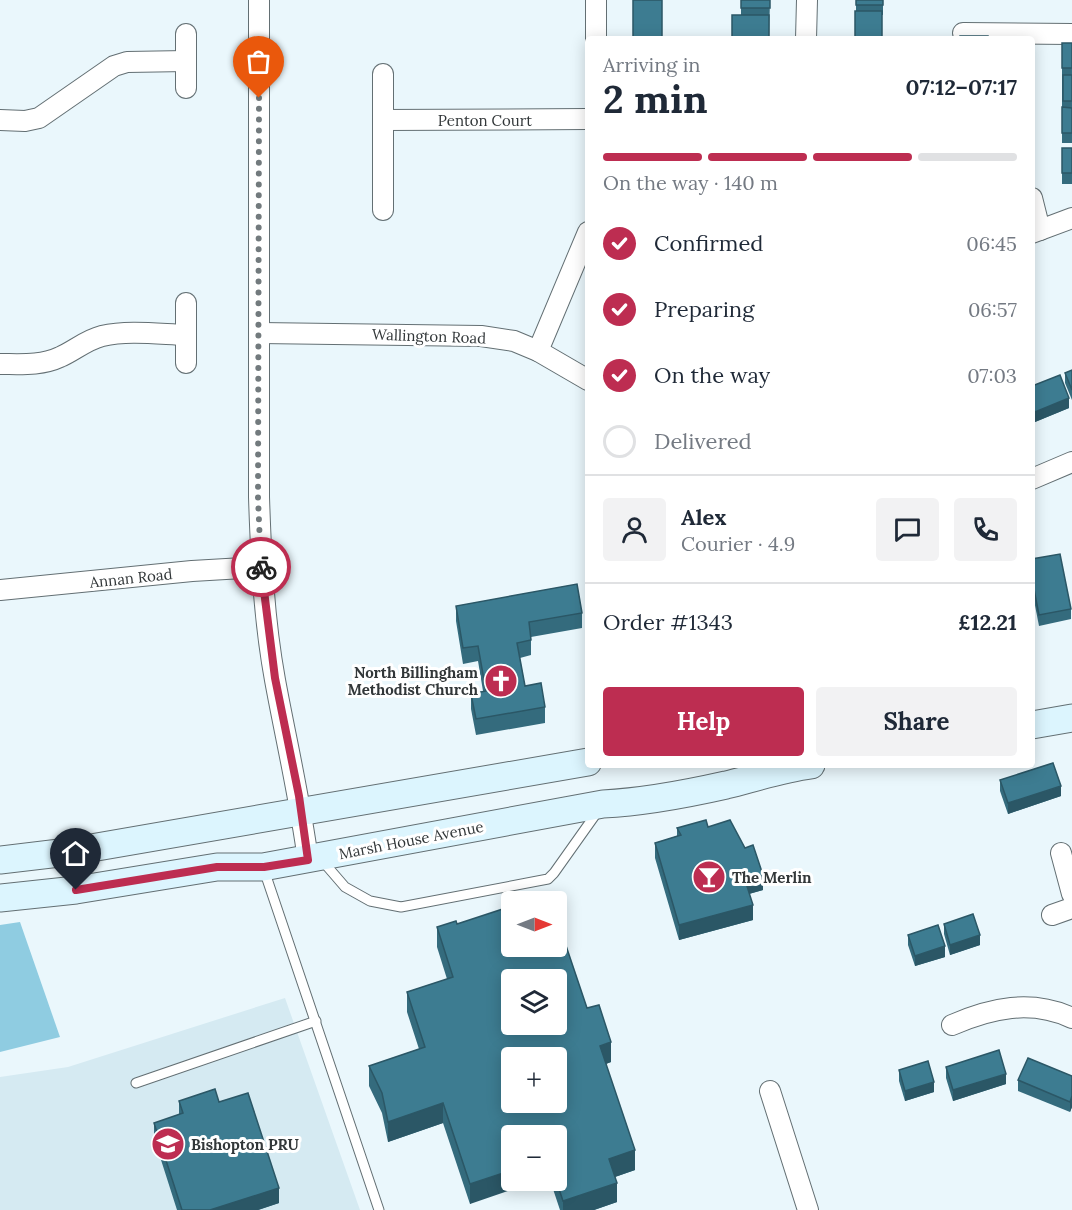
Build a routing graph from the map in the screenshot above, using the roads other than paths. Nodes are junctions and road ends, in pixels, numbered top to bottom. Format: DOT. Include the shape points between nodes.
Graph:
graph roads {
  1 [pos="259,0"];
  2 [pos="596,0"];
  3 [pos="807,0"];
  4 [pos="963,33"];
  5 [pos="186,34"];
  6 [pos="1072,34"];
  7 [pos="596,36"];
  8 [pos="806,36"];
  9 [pos="1027,36"];
  10 [pos="186,61"];
  11 [pos="383,74"];
  12 [pos="186,88"];
  13 [pos="585,119"];
  14 [pos="0,120"];
  15 [pos="383,120"];
  16 [pos="383,210"];
  17 [pos="1072,218"];
  18 [pos="1036,231"];
  19 [pos="585,239"];
  20 [pos="186,303"];
  21 [pos="260,333"];
  22 [pos="186,335"];
  23 [pos="538,351"];
  24 [pos="186,363"];
  25 [pos="0,364"];
  26 [pos="585,378"];
  27 [pos="1072,462"];
  28 [pos="1035,478"];
  29 [pos="261,567"];
  30 [pos="0,590"];
  31 [pos="1072,718"];
  32 [pos="1035,724"];
  33 [pos="585,763"];
  34 [pos="771,768"];
  35 [pos="791,768"];
  36 [pos="784,769"];
  37 [pos="603,804"];
  38 [pos="302,812"];
  39 [pos="1061,853"];
  40 [pos="316,858"];
  41 [pos="0,860"];
  42 [pos="264,867"];
  43 [pos="1072,894"];
  44 [pos="0,898"];
  45 [pos="1072,908"];
  46 [pos="1052,915"];
  47 [pos="1072,1016"];
  48 [pos="316,1021"];
  49 [pos="951,1025"];
  50 [pos="136,1083"];
  51 [pos="770,1091"];
  52 [pos="379,1210"];
  53 [pos="808,1210"];
  1 -- 21 [label="street"];
  2 -- 7 [label="street"];
  3 -- 8 [label="street"];
  4 -- 9 [label="street"];
  5 -- 10 [label="street"];
  6 -- 9 [label="street"];
  10 -- 12 [label="street"];
  10 -- 14 [label="street" via="127,62 114,66 39,118"];
  11 -- 15 [label="street"];
  13 -- 15 [label="street, Penton Court"];
  15 -- 16 [label="street"];
  17 -- 18 [label="street"];
  19 -- 23 [label="street"];
  20 -- 22 [label="street"];
  21 -- 23 [label="street, Wallington Road" via="481,336 514,340"];
  21 -- 29 [label="street"];
  22 -- 24 [label="street"];
  22 -- 25 [label="street" via="109,335 46,362"];
  23 -- 26 [label="street, Wallington Road"];
  27 -- 28 [label="street"];
  29 -- 30 [label="street, Annan Road"];
  29 -- 38 [label="street" via="275,678"];
  31 -- 32 [label="street"];
  33 -- 38 [label="street"];
  34 -- 36 [label="street, Marsh House Avenue"];
  35 -- 36 [label="street, Marsh House Avenue"];
  36 -- 37 [label="street, Marsh House Avenue" via="724,785"];
  37 -- 40 [label="street, Marsh House Avenue"];
  37 -- 40 [label="lane" via="548,879 401,907 370,901 345,887"];
  38 -- 40 [label="street"];
  38 -- 41 [label="street"];
  39 -- 43 [label="street"];
  40 -- 42 [label="street, Marsh House Avenue"];
  42 -- 44 [label="street, Marsh House Avenue" via="217,867"];
  42 -- 48 [label="lane"];
  45 -- 46 [label="street"];
  47 -- 49 [label="street" via="1043,1008 1016,1008 979,1013"];
  48 -- 50 [label="lane"];
  48 -- 52 [label="lane"];
  51 -- 53 [label="street" via="785,1114"];
}
